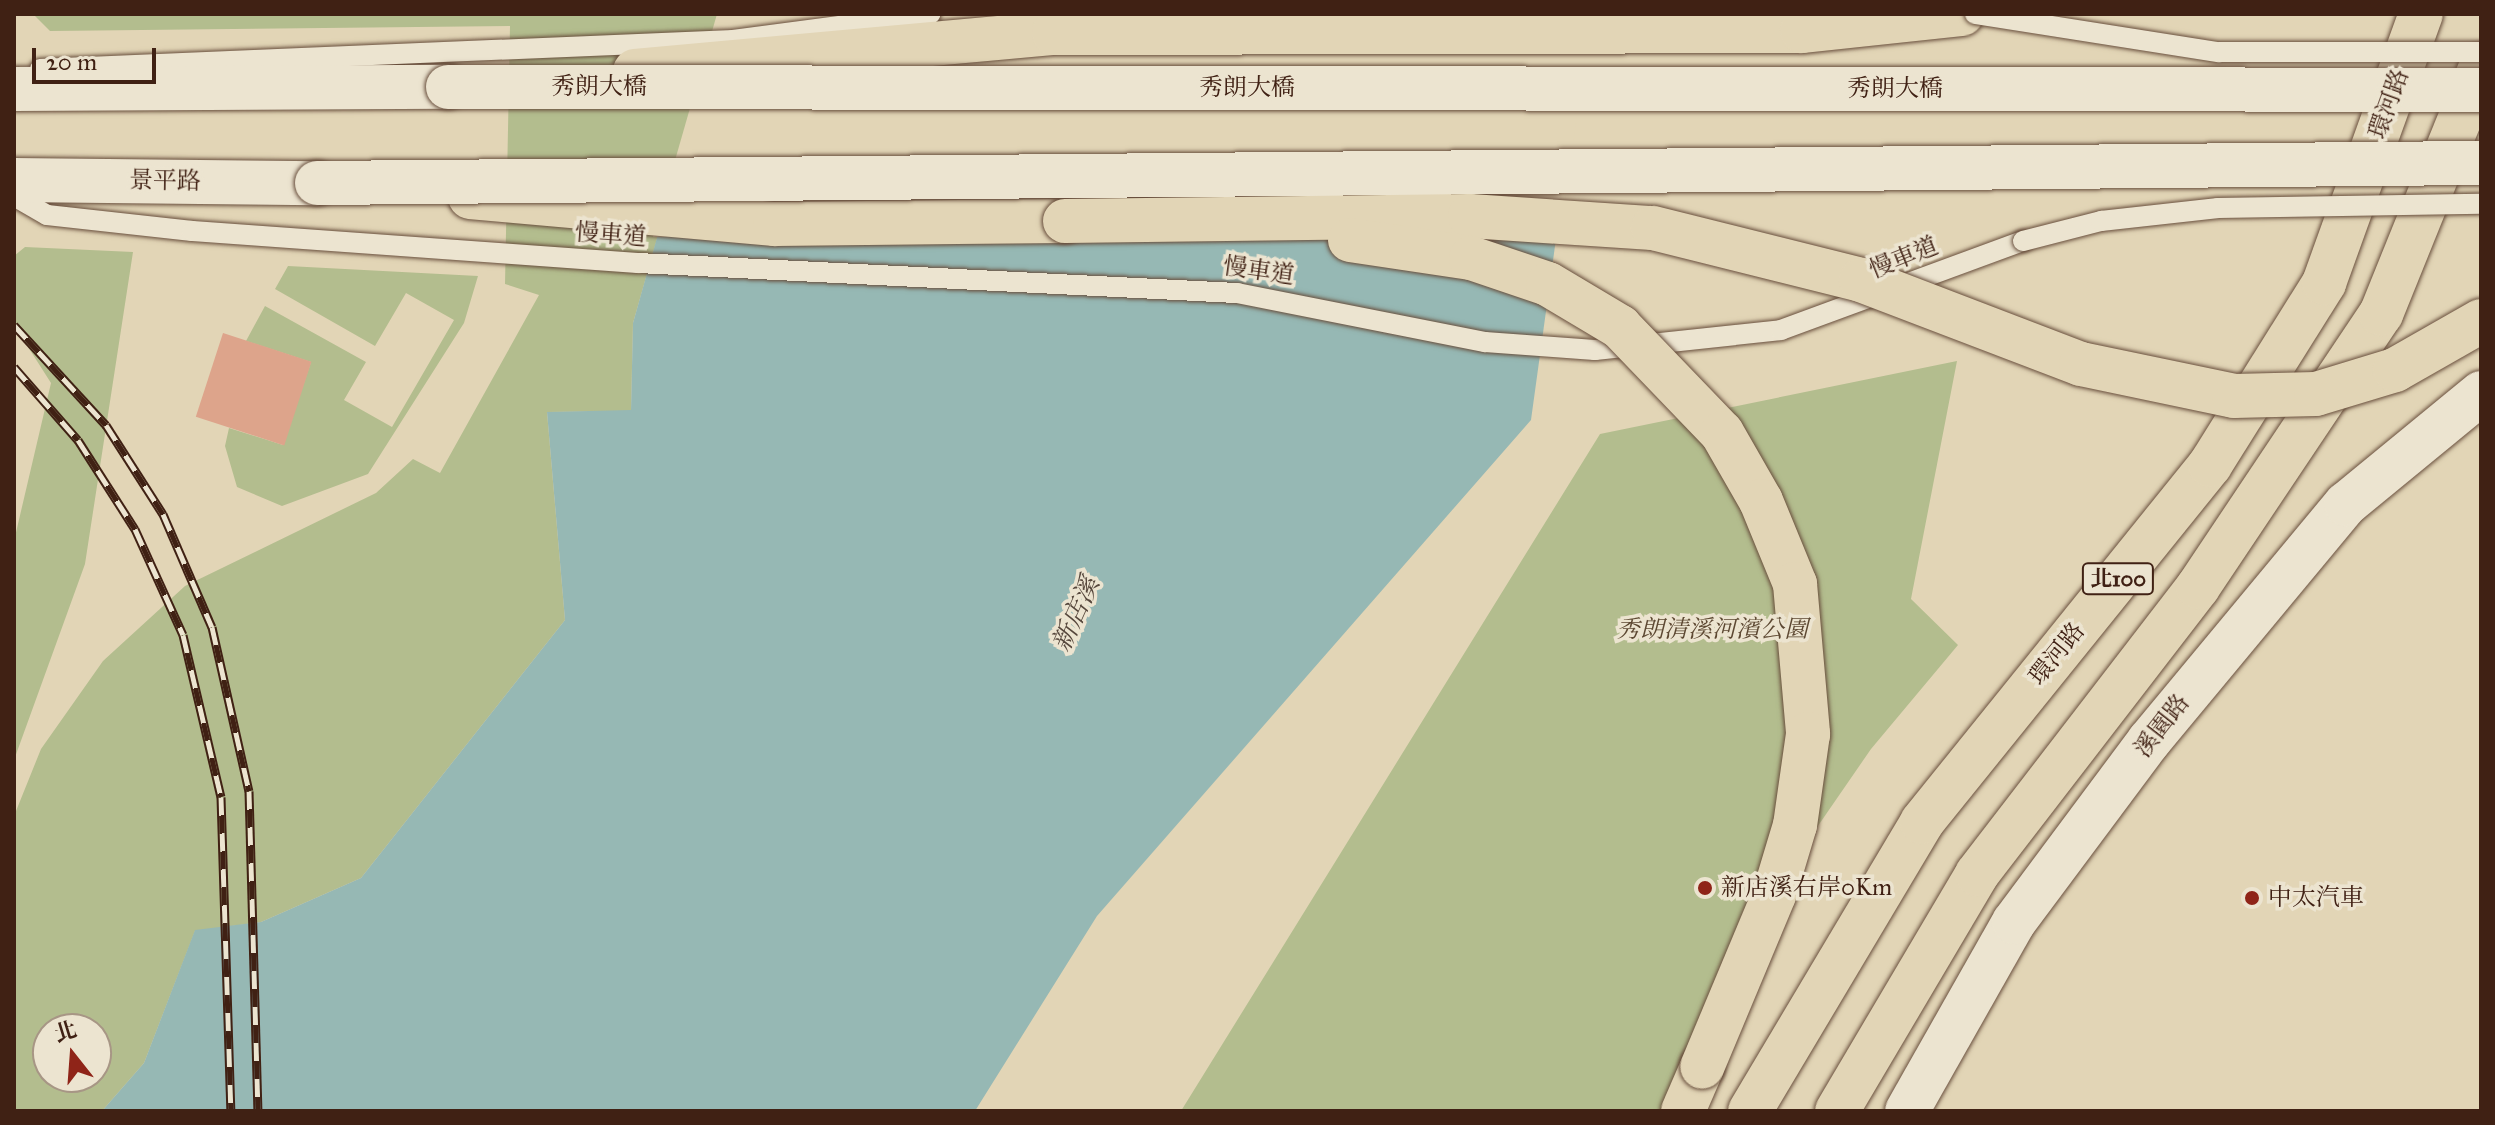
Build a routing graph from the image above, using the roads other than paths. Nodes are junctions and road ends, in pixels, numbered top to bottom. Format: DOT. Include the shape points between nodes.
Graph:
graph roads {
  1 [pos="930,14"];
  2 [pos="1962,14"];
  3 [pos="1975,14"];
  4 [pos="2421,14"];
  5 [pos="2481,52"];
  6 [pos="2481,66"];
  7 [pos="29,81"];
  8 [pos="448,87"];
  9 [pos="2481,90"];
  10 [pos="2481,163"];
  11 [pos="317,183"];
  12 [pos="29,193"];
  13 [pos="2481,204"];
  14 [pos="1065,221"];
  15 [pos="2481,321"];
  16 [pos="2481,393"];
  17 [pos="1683,1111"];
  18 [pos="1750,1111"];
  19 [pos="1837,1111"];
  20 [pos="1907,1111"];
  1 -- 7 [label="lane" via="733,40"];
  2 -- 8 [label="highway, bridge" via="1802,31 1054,33"];
  3 -- 5 [label="lane, bridge" via="2219,52"];
  4 -- 18 [label="highway, 環河路 / 北100" via="2324,283 2210,465 1922,822"];
  6 -- 19 [label="highway, 北100" via="2381,314 2198,587 1977,874"];
  7 -- 8 [label="main road, 秀朗大橋"];
  8 -- 9 [label="main road, 秀朗大橋, bridge"];
  10 -- 11 [label="main road, bridge"];
  11 -- 12 [label="main road, 景平路"];
  11 -- 14 [label="highway, bridge" via="727,222"];
  12 -- 13 [label="lane, 慢車道, bridge" via="638,263 1237,293 1485,342 1595,350 1781,330 1993,250 2101,221 2218,208"];
  14 -- 15 [label="highway, bridge" via="1470,216 1653,228 1861,280 2081,364 2234,396 2316,394 2369,378"];
  14 -- 17 [label="highway, bridge" via="1374,242 1471,258 1548,284 1620,327 1722,433 1761,501 1795,584 1808,734 1795,825 1774,895"];
  16 -- 20 [label="main road, 溪園路" via="2346,504 2149,741 2014,922"];
}
